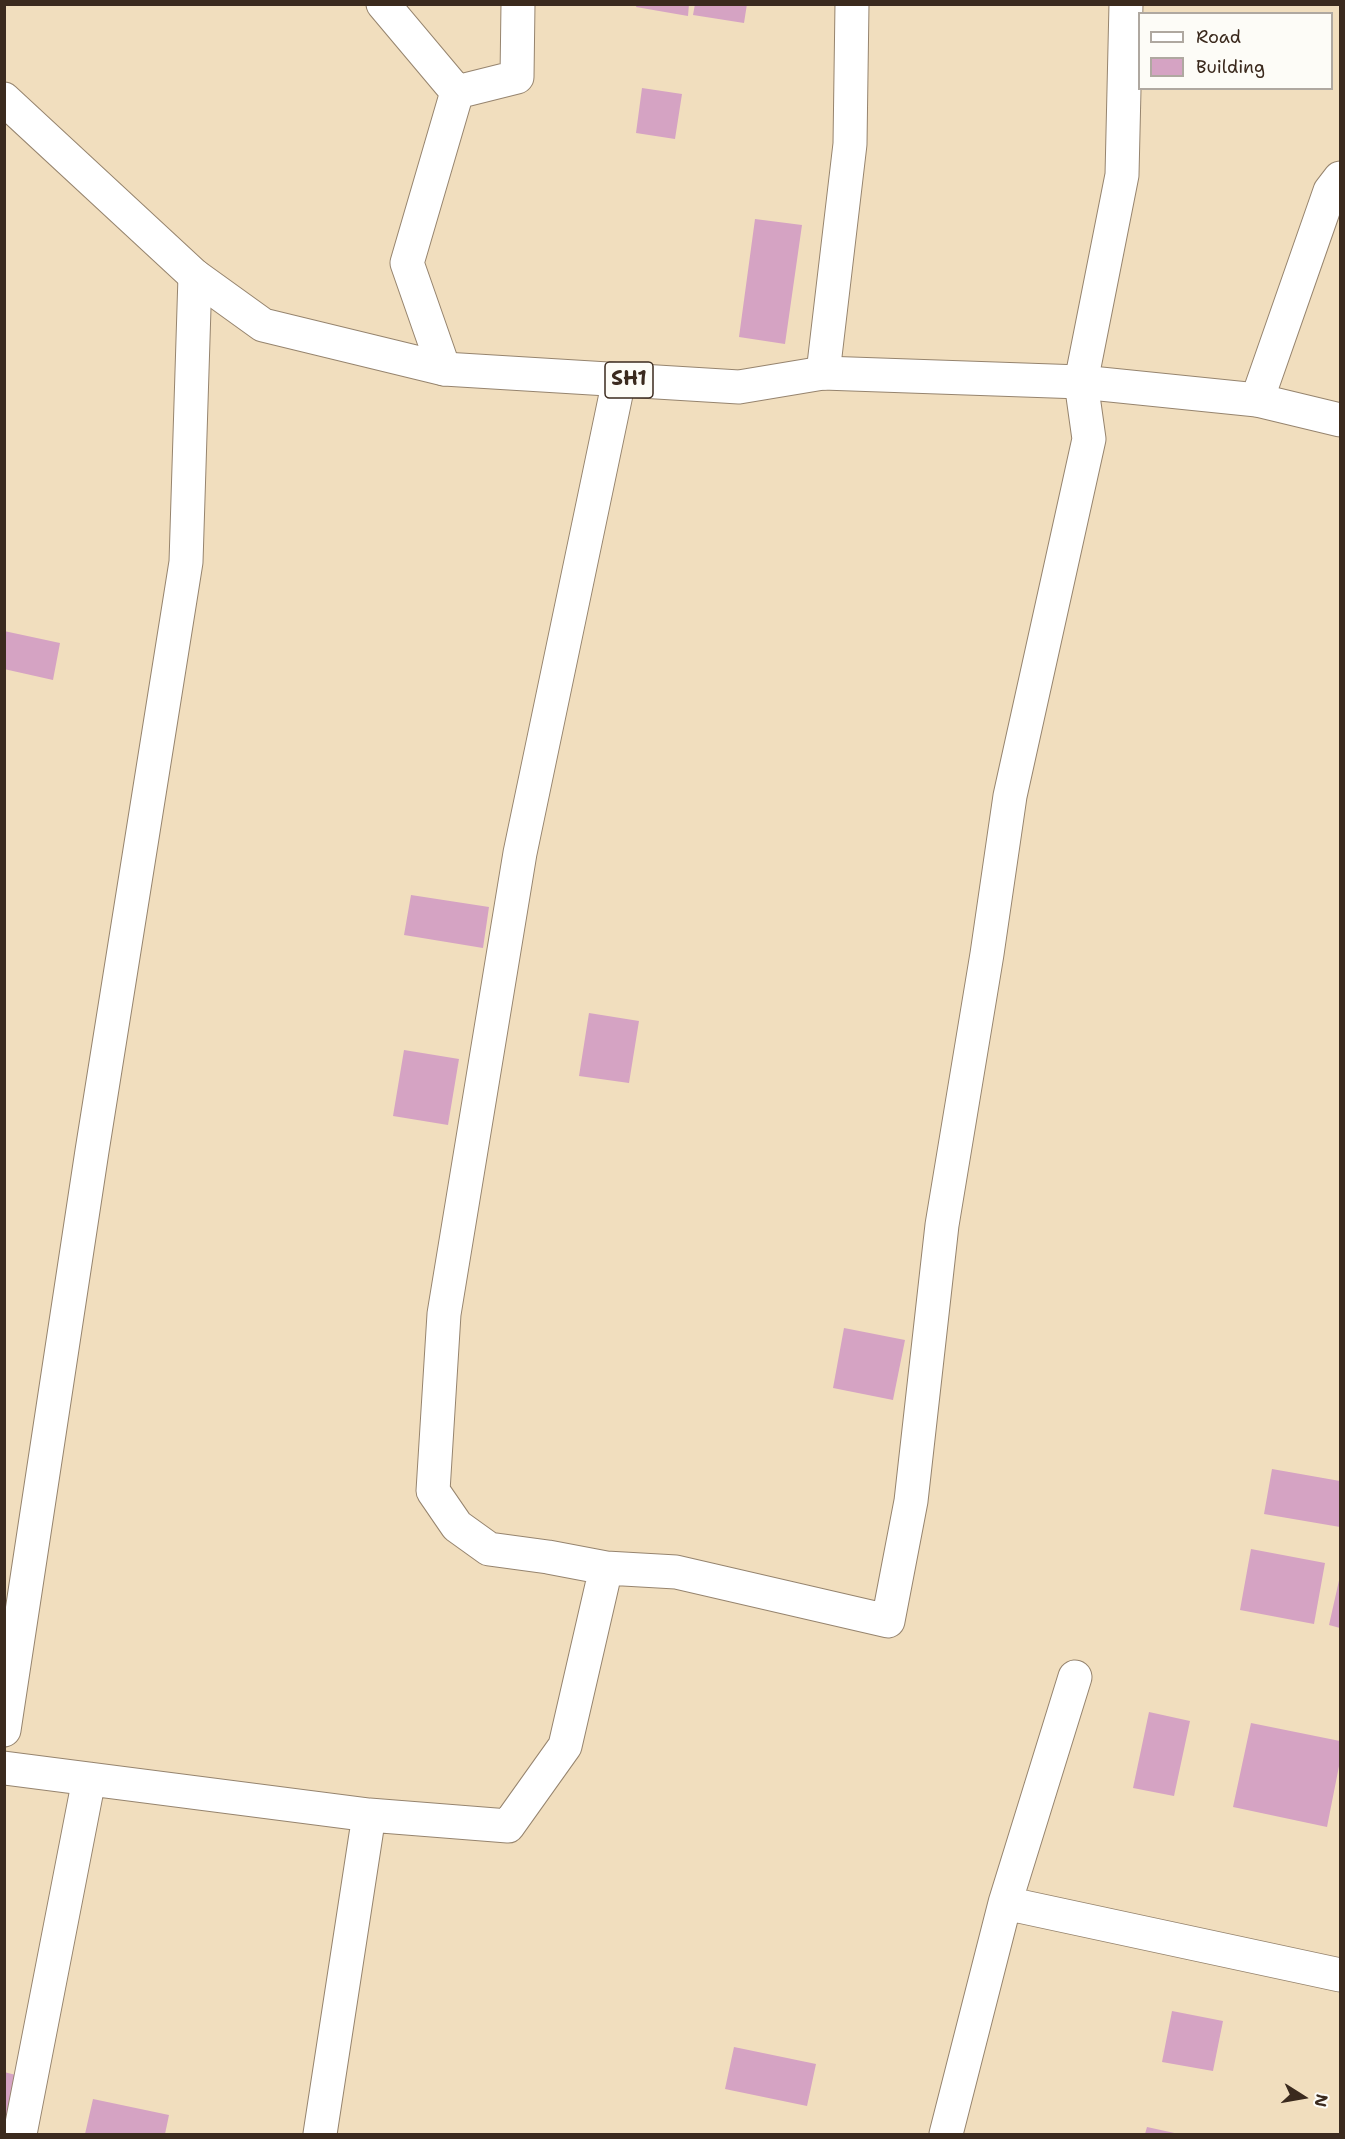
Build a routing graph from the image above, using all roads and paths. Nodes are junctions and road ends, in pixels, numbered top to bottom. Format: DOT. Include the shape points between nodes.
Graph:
graph roads {
  1 [pos="383,4"];
  2 [pos="518,4"];
  3 [pos="852,4"];
  4 [pos="1126,4"];
  5 [pos="457,92"];
  6 [pos="4,99"];
  7 [pos="1341,178"];
  8 [pos="195,276"];
  9 [pos="444,369"];
  10 [pos="823,373"];
  11 [pos="620,380"];
  12 [pos="1082,382"];
  13 [pos="1257,400"];
  14 [pos="1341,420"];
  15 [pos="606,1569"];
  16 [pos="1075,1677"];
  17 [pos="4,1730"];
  18 [pos="4,1768"];
  19 [pos="89,1779"];
  20 [pos="369,1815"];
  21 [pos="1005,1903"];
  22 [pos="1341,1975"];
  23 [pos="20,2134"];
  24 [pos="320,2134"];
  25 [pos="946,2134"];
  1 -- 5 [label="street"];
  2 -- 5 [label="street" via="518,77"];
  3 -- 10 [label="street" via="850,144"];
  4 -- 12 [label="street" via="1122,175"];
  5 -- 9 [label="street" via="407,263"];
  6 -- 8 [label="street, SH1"];
  7 -- 13 [label="street" via="1330,191"];
  8 -- 9 [label="street, SH1" via="263,325"];
  8 -- 17 [label="street" via="186,562"];
  9 -- 11 [label="street, SH1"];
  10 -- 11 [label="street, SH1" via="739,387"];
  10 -- 12 [label="street, SH1"];
  11 -- 15 [label="street" via="520,854 444,1314 433,1491 457,1526 489,1549"];
  12 -- 13 [label="street, SH1"];
  12 -- 15 [label="street" via="1089,440 1010,796 942,1225 911,1501 888,1621 676,1572"];
  13 -- 14 [label="street, SH1"];
  15 -- 20 [label="street" via="565,1746 508,1826"];
  16 -- 21 [label="street"];
  18 -- 19 [label="street"];
  19 -- 20 [label="street"];
  19 -- 23 [label="street"];
  20 -- 24 [label="street"];
  21 -- 22 [label="street"];
  21 -- 25 [label="street"];
}
